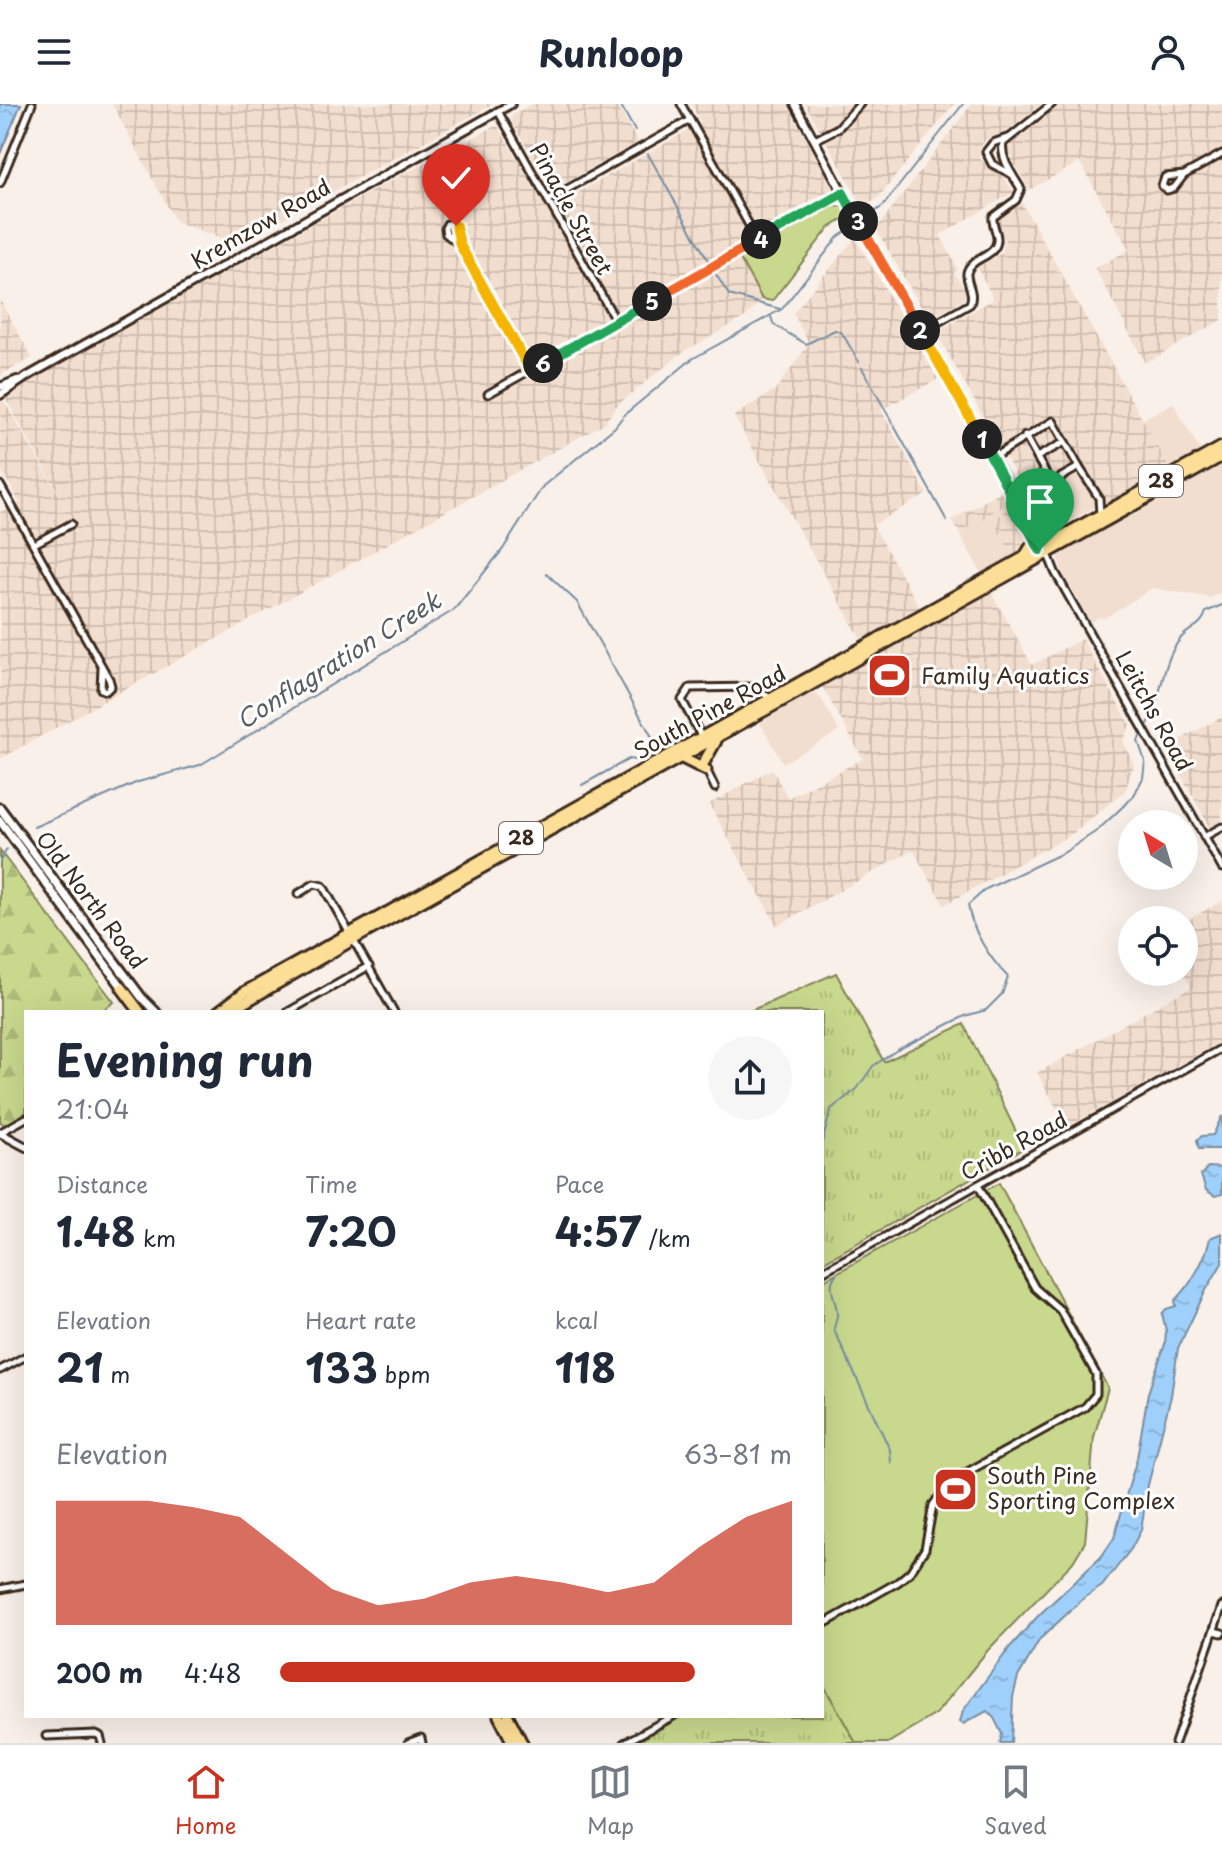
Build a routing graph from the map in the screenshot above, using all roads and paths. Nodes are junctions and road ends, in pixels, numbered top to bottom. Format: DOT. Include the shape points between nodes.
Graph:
graph roads {
  1 [pos="32,104"];
  2 [pos="511,104"];
  3 [pos="681,104"];
  4 [pos="795,104"];
  5 [pos="860,104"];
  6 [pos="1052,104"];
  7 [pos="498,111"];
  8 [pos="690,120"];
  9 [pos="1010,137"];
  10 [pos="815,140"];
  11 [pos="1222,154"];
  12 [pos="1004,158"];
  13 [pos="992,164"];
  14 [pos="1184,175"];
  15 [pos="1014,178"];
  16 [pos="0,183"];
  17 [pos="843,193"];
  18 [pos="548,200"];
  19 [pos="758,241"];
  20 [pos="460,245"];
  21 [pos="616,321"];
  22 [pos="921,332"];
  23 [pos="530,370"];
  24 [pos="28,376"];
  25 [pos="0,387"];
  26 [pos="488,394"];
  27 [pos="0,395"];
  28 [pos="1025,436"];
  29 [pos="1065,442"];
  30 [pos="1222,447"];
  31 [pos="1222,456"];
  32 [pos="1037,457"];
  33 [pos="992,458"];
  34 [pos="1079,467"];
  35 [pos="0,485"];
  36 [pos="1016,502"];
  37 [pos="1100,515"];
  38 [pos="71,524"];
  39 [pos="1035,540"];
  40 [pos="34,544"];
  41 [pos="1044,552"];
  42 [pos="1023,559"];
  43 [pos="937,611"];
  44 [pos="866,650"];
  45 [pos="102,667"];
  46 [pos="771,699"];
  47 [pos="702,737"];
  48 [pos="717,738"];
  49 [pos="693,747"];
  50 [pos="682,758"];
  51 [pos="704,767"];
  52 [pos="715,788"];
  53 [pos="0,808"];
  54 [pos="0,821"];
  55 [pos="1222,827"];
  56 [pos="1204,837"];
  57 [pos="1222,868"];
  58 [pos="298,894"];
  59 [pos="68,906"];
  60 [pos="352,936"];
  61 [pos="369,966"];
  62 [pos="122,988"];
  63 [pos="138,1010"];
  64 [pos="145,1010"];
  65 [pos="154,1010"];
  66 [pos="221,1010"];
  67 [pos="231,1010"];
  68 [pos="292,1010"];
  69 [pos="391,1010"];
  70 [pos="1222,1048"];
  71 [pos="24,1119"];
  72 [pos="0,1132"];
  73 [pos="24,1146"];
  74 [pos="978,1185"];
  75 [pos="824,1271"];
  76 [pos="24,1357"];
  77 [pos="0,1370"];
  78 [pos="24,1584"];
  79 [pos="0,1589"];
  80 [pos="1222,1606"];
  81 [pos="824,1624"];
  82 [pos="1214,1631"];
  83 [pos="1222,1633"];
  84 [pos="500,1718"];
  85 [pos="509,1718"];
  86 [pos="669,1718"];
  87 [pos="46,1736"];
  88 [pos="102,1743"];
  89 [pos="408,1743"];
  90 [pos="422,1743"];
  91 [pos="513,1743"];
  92 [pos="522,1743"];
  93 [pos="624,1743"];
  94 [pos="1175,1743"];
  1 -- 16 [label="street"];
  2 -- 7 [label="street, Kremzow Road"];
  3 -- 8 [label="street"];
  4 -- 10 [label="street, Leitchs Road"];
  5 -- 10 [label="street" via="838,128"];
  6 -- 9 [label="street"];
  7 -- 18 [label="street, Pinacle Street"];
  7 -- 24 [label="street, Kremzow Road"];
  8 -- 18 [label="street"];
  8 -- 19 [label="street"];
  9 -- 12 [label="street" via="1003,143"];
  9 -- 13 [label="street" via="988,147"];
  10 -- 17 [label="street, Leitchs Road"];
  11 -- 14 [label="street"];
  12 -- 13 [label="street"];
  12 -- 15 [label="street"];
  13 -- 15 [label="street"];
  15 -- 22 [label="street" via="1021,189 1016,200 993,217 994,250 968,270 970,304"];
  17 -- 19 [label="street"];
  17 -- 22 [label="street, Leitchs Road"];
  18 -- 21 [label="street, Pinacle Street"];
  19 -- 21 [label="street"];
  20 -- 23 [label="street"];
  21 -- 23 [label="street"];
  22 -- 33 [label="street, Leitchs Road"];
  23 -- 26 [label="street"];
  24 -- 25 [label="street, Kremzow Road"];
  24 -- 27 [label="street, Kremzow Road"];
  28 -- 29 [label="street" via="1053,421"];
  28 -- 32 [label="street"];
  28 -- 33 [label="street"];
  29 -- 32 [label="street"];
  29 -- 34 [label="street"];
  30 -- 37 [label="highway, South Pine Road / 28"];
  31 -- 41 [label="highway, South Pine Road / 28"];
  32 -- 34 [label="street" via="1051,483"];
  33 -- 36 [label="street, Leitchs Road"];
  34 -- 37 [label="street" via="1099,498"];
  35 -- 40 [label="street"];
  36 -- 39 [label="street, Leitchs Road"];
  36 -- 41 [label="street, Leitchs Road"];
  37 -- 41 [label="highway, South Pine Road / 28"];
  38 -- 40 [label="street"];
  39 -- 41 [label="street, Leitchs Road"];
  39 -- 42 [label="highway"];
  40 -- 45 [label="street"];
  41 -- 42 [label="highway, South Pine Road / 28"];
  41 -- 43 [label="highway, South Pine Road / 28"];
  41 -- 56 [label="street, Leitchs Road"];
  42 -- 43 [label="highway, South Pine Road / 28"];
  43 -- 44 [label="highway, South Pine Road / 28"];
  44 -- 46 [label="highway, South Pine Road / 28"];
  44 -- 48 [label="highway, South Pine Road / 28"];
  46 -- 47 [label="highway, South Pine Road / 28"];
  46 -- 47 [label="street" via="755,687 690,688 682,700"];
  47 -- 49 [label="highway, South Pine Road / 28"];
  48 -- 49 [label="highway, South Pine Road / 28"];
  48 -- 51 [label="highway"];
  49 -- 50 [label="highway, South Pine Road / 28"];
  49 -- 51 [label="street"];
  49 -- 60 [label="highway, South Pine Road / 28"];
  50 -- 51 [label="highway"];
  50 -- 60 [label="highway, South Pine Road / 28"];
  51 -- 52 [label="street"];
  53 -- 59 [label="main road, Old North Road"];
  54 -- 59 [label="main road, Old North Road"];
  55 -- 56 [label="street"];
  56 -- 57 [label="street, Leitchs Road"];
  58 -- 60 [label="street" via="322,885"];
  59 -- 62 [label="main road, Old North Road"];
  59 -- 65 [label="main road, Old North Road"];
  60 -- 61 [label="street"];
  60 -- 66 [label="highway, South Pine Road / 28"];
  60 -- 67 [label="highway, South Pine Road / 28"];
  61 -- 68 [label="street"];
  61 -- 69 [label="street"];
  62 -- 63 [label="highway"];
  62 -- 64 [label="main road, Old North Road"];
  70 -- 74 [label="street, Cribb Road"];
  71 -- 72 [label="street"];
  72 -- 73 [label="street"];
  74 -- 75 [label="street, Cribb Road"];
  74 -- 81 [label="street" via="1032,1284 1060,1310 1096,1374 1096,1394 1085,1407 951,1481 933,1505 925,1549 910,1572"];
  76 -- 77 [label="street"];
  78 -- 79 [label="street"];
  80 -- 82 [label="street"];
  82 -- 83 [label="street"];
  82 -- 94 [label="street"];
  84 -- 91 [label="highway"];
  85 -- 92 [label="highway"];
  86 -- 93 [label="street"];
  87 -- 88 [label="street" via="96,1734"];
  89 -- 90 [label="street" via="421,1738"];
}
